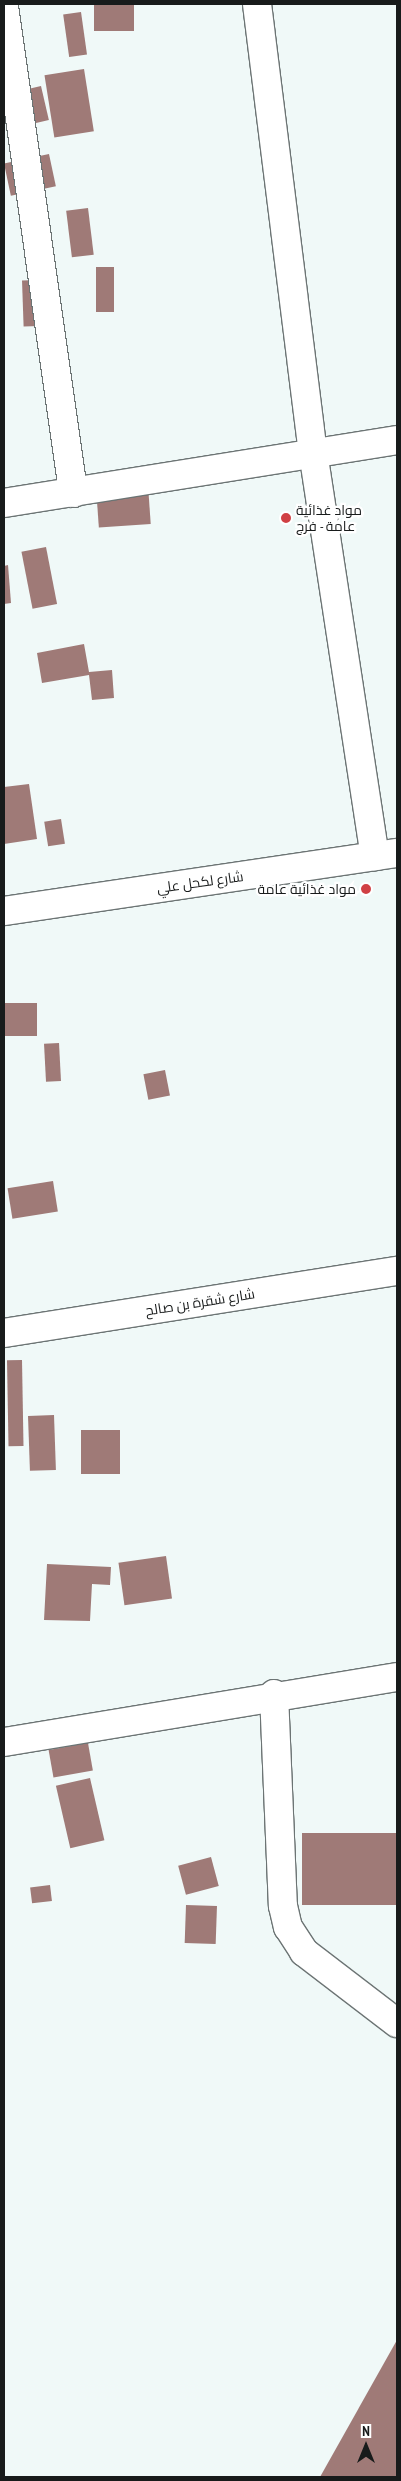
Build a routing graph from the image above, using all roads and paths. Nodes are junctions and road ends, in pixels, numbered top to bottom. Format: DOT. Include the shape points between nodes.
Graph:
graph roads {
  1 [pos="257,4"];
  2 [pos="4,6"];
  3 [pos="397,440"];
  4 [pos="314,452"];
  5 [pos="73,493"];
  6 [pos="4,503"];
  7 [pos="386,855"];
  8 [pos="4,911"];
  9 [pos="397,1271"];
  10 [pos="4,1333"];
  11 [pos="397,1677"];
  12 [pos="274,1694"];
  13 [pos="4,1742"];
  14 [pos="397,2023"];
  1 -- 4 [label="street"];
  2 -- 5 [label="street"];
  3 -- 4 [label="street"];
  4 -- 5 [label="street"];
  4 -- 7 [label="street"];
  5 -- 6 [label="street"];
  7 -- 8 [label="street, شارع لكحل علي"];
  9 -- 10 [label="street, شارع شقرة بن صالح"];
  11 -- 12 [label="street"];
  12 -- 13 [label="street"];
  12 -- 14 [label="street" via="283,1906 288,1927 304,1952"];
}
